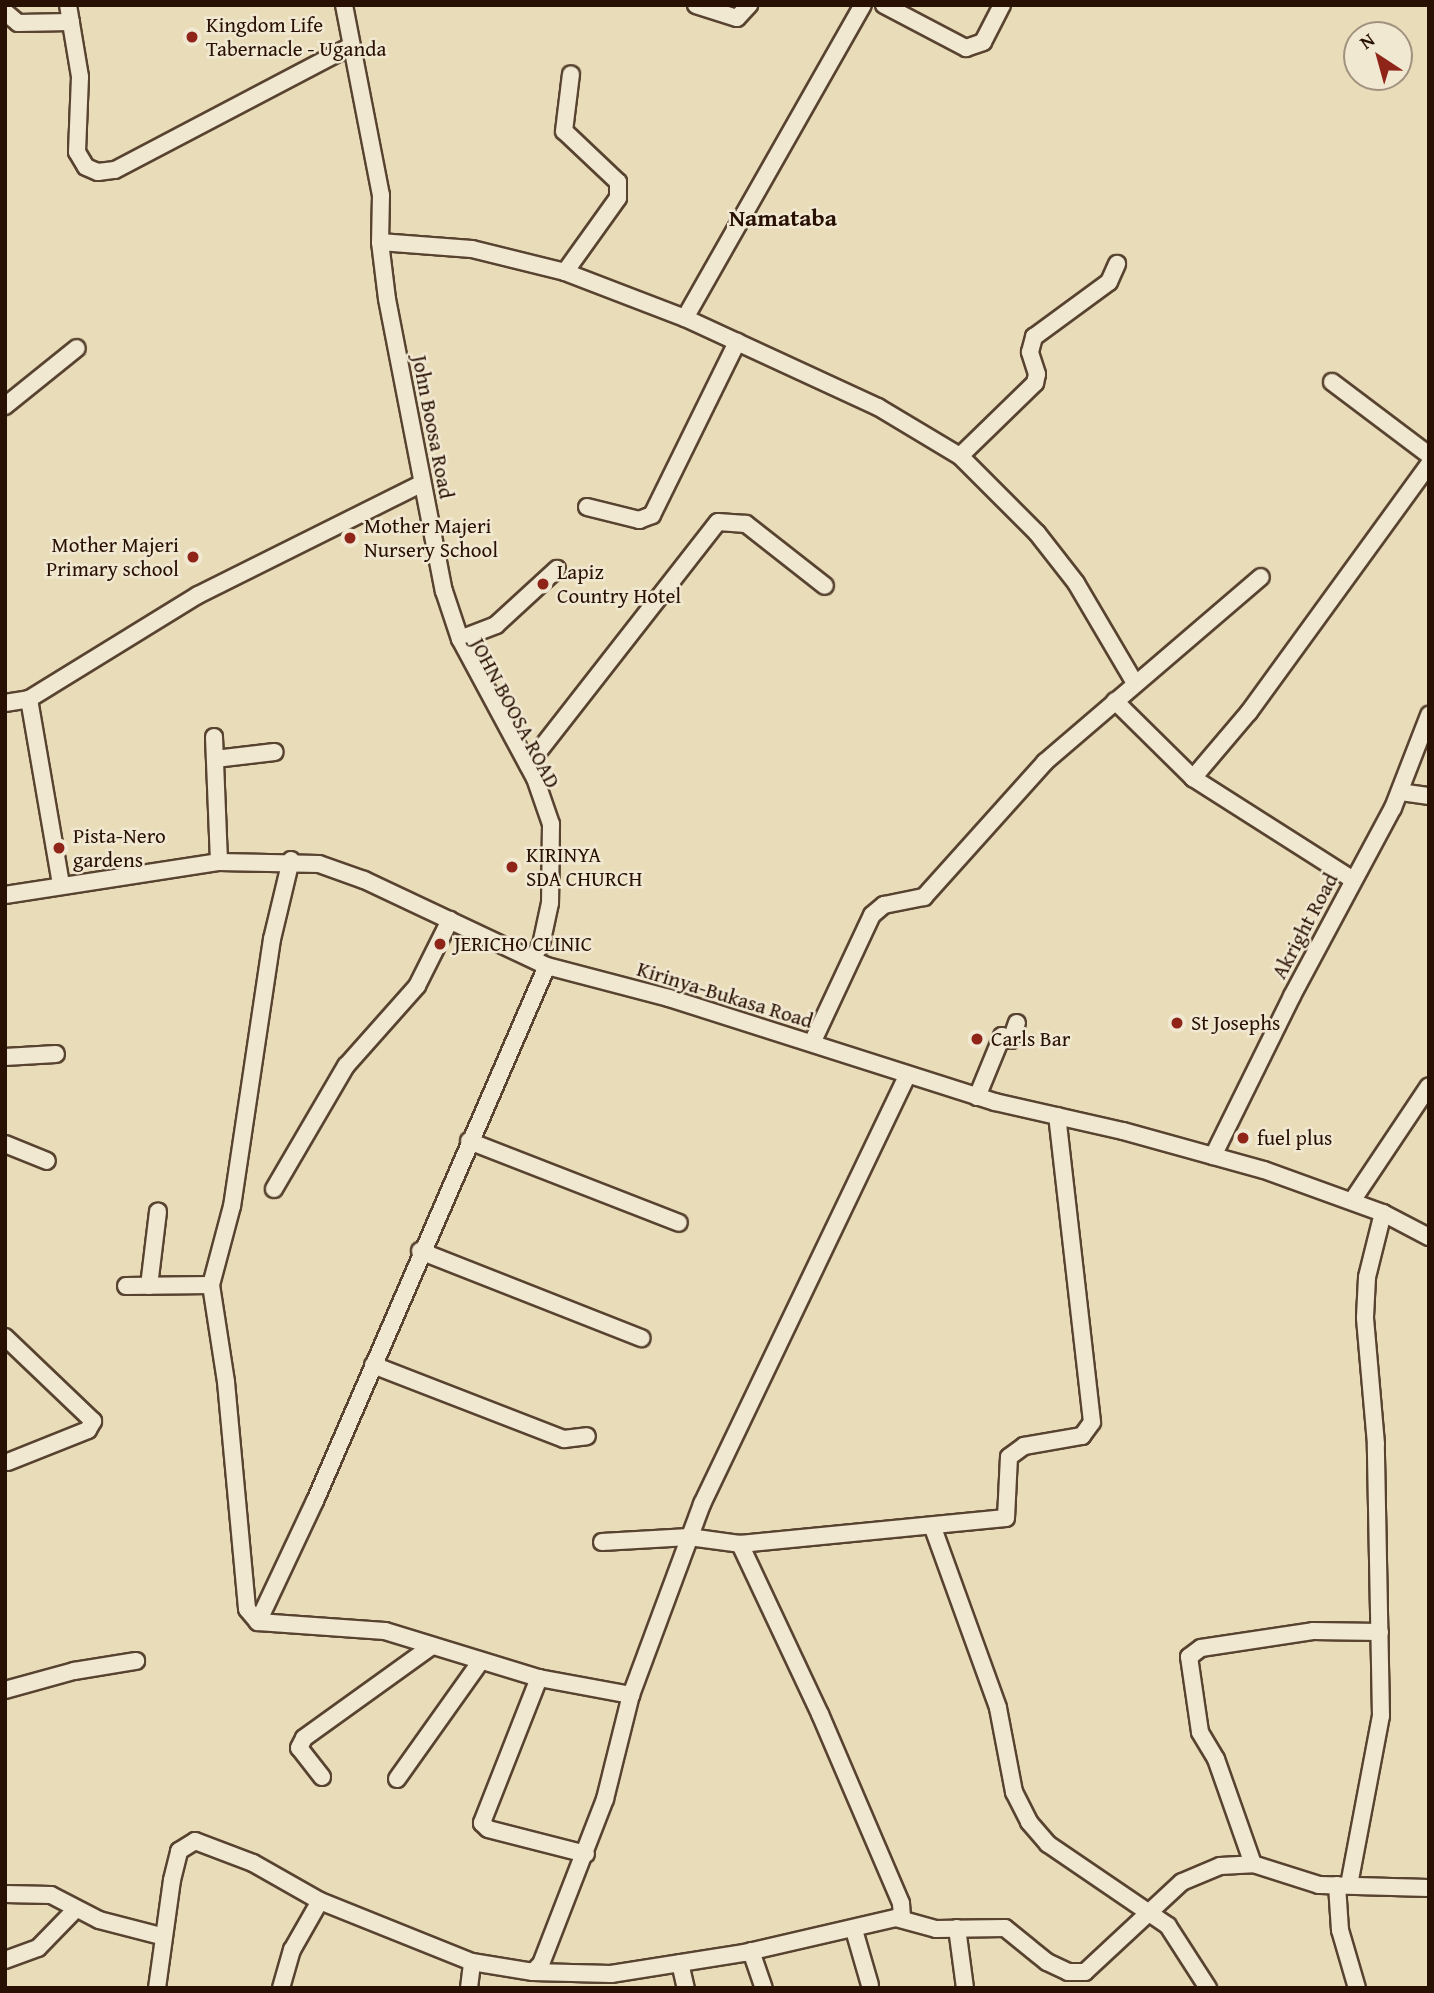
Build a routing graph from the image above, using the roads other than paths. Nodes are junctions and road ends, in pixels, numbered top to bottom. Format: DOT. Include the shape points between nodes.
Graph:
graph roads {
  1 [pos="68,5"];
  2 [pos="344,5"];
  3 [pos="696,5"];
  4 [pos="749,5"];
  5 [pos="863,5"];
  6 [pos="884,5"];
  7 [pos="1002,5"];
  8 [pos="5,12"];
  9 [pos="71,22"];
  10 [pos="351,46"];
  11 [pos="570,74"];
  12 [pos="380,242"];
  13 [pos="1116,264"];
  14 [pos="565,272"];
  15 [pos="685,317"];
  16 [pos="737,342"];
  17 [pos="77,348"];
  18 [pos="1332,382"];
  19 [pos="5,406"];
  20 [pos="401,409"];
  21 [pos="1429,455"];
  22 [pos="960,456"];
  23 [pos="1429,464"];
  24 [pos="421,484"];
  25 [pos="587,507"];
  26 [pos="557,569"];
  27 [pos="1261,577"];
  28 [pos="825,586"];
  29 [pos="460,639"];
  30 [pos="1135,683"];
  31 [pos="29,699"];
  32 [pos="1115,701"];
  33 [pos="5,703"];
  34 [pos="1429,715"];
  35 [pos="214,737"];
  36 [pos="275,752"];
  37 [pos="215,759"];
  38 [pos="528,765"];
  39 [pos="1193,778"];
  40 [pos="1401,792"];
  41 [pos="1429,796"];
  42 [pos="285,858"];
  43 [pos="219,862"];
  44 [pos="1353,880"];
  45 [pos="61,885"];
  46 [pos="5,895"];
  47 [pos="450,920"];
  48 [pos="538,961"];
  49 [pos="1017,1023"];
  50 [pos="812,1043"];
  51 [pos="56,1054"];
  52 [pos="5,1057"];
  53 [pos="907,1076"];
  54 [pos="1429,1086"];
  55 [pos="977,1097"];
  56 [pos="1057,1116"];
  57 [pos="469,1141"];
  58 [pos="5,1144"];
  59 [pos="1213,1156"];
  60 [pos="47,1161"];
  61 [pos="274,1189"];
  62 [pos="1352,1202"];
  63 [pos="158,1212"];
  64 [pos="1383,1213"];
  65 [pos="679,1223"];
  66 [pos="1429,1237"];
  67 [pos="420,1251"];
  68 [pos="209,1279"];
  69 [pos="126,1286"];
  70 [pos="149,1286"];
  71 [pos="5,1337"];
  72 [pos="641,1338"];
  73 [pos="373,1365"];
  74 [pos="349,1399"];
  75 [pos="587,1436"];
  76 [pos="8,1461"];
  77 [pos="933,1528"];
  78 [pos="689,1537"];
  79 [pos="602,1542"];
  80 [pos="740,1544"];
  81 [pos="258,1622"];
  82 [pos="1380,1632"];
  83 [pos="432,1646"];
  84 [pos="136,1661"];
  85 [pos="481,1661"];
  86 [pos="539,1678"];
  87 [pos="5,1690"];
  88 [pos="631,1695"];
  89 [pos="322,1777"];
  90 [pos="397,1779"];
  91 [pos="586,1854"];
  92 [pos="1253,1864"];
  93 [pos="1343,1885"];
  94 [pos="1429,1888"];
  95 [pos="5,1894"];
  96 [pos="320,1901"];
  97 [pos="74,1911"];
  98 [pos="1152,1913"];
  99 [pos="902,1919"];
  100 [pos="957,1928"];
  101 [pos="854,1930"];
  102 [pos="162,1936"];
  103 [pos="751,1951"];
  104 [pos="5,1960"];
  105 [pos="472,1962"];
  106 [pos="680,1963"];
  107 [pos="533,1972"];
  108 [pos="612,1981"];
  109 [pos="870,1985"];
  110 [pos="157,1988"];
  111 [pos="281,1988"];
  112 [pos="469,1988"];
  113 [pos="686,1988"];
  114 [pos="764,1988"];
  115 [pos="965,1988"];
  116 [pos="1208,1988"];
  117 [pos="1357,1988"];
  1 -- 9 [label="street"];
  2 -- 10 [label="street, John Boosa Road"];
  3 -- 4 [label="street" via="737,18"];
  5 -- 15 [label="street"];
  6 -- 7 [label="street" via="966,48 982,41"];
  8 -- 9 [label="street" via="18,23"];
  9 -- 10 [label="street" via="80,77 77,152 86,167 99,172 115,170"];
  10 -- 12 [label="street, John Boosa Road" via="381,195"];
  11 -- 14 [label="street" via="564,131 618,182 618,198"];
  12 -- 14 [label="street" via="483,251"];
  12 -- 24 [label="street, John Boosa Road"];
  13 -- 22 [label="street" via="1109,282 1034,337 1030,352 1035,383"];
  14 -- 15 [label="street"];
  15 -- 16 [label="street"];
  16 -- 22 [label="street" via="878,407"];
  16 -- 25 [label="street" via="652,515 639,520"];
  17 -- 19 [label="street"];
  18 -- 21 [label="street"];
  20 -- 48 [label="street, JOHN BOOSA ROAD" via="432,562 459,659 527,773 546,832"];
  22 -- 30 [label="street" via="1037,533 1076,583"];
  23 -- 39 [label="street" via="1249,712"];
  24 -- 29 [label="street, John Boosa Road" via="444,591"];
  24 -- 31 [label="street" via="198,595"];
  26 -- 29 [label="street" via="496,625"];
  27 -- 30 [label="street"];
  28 -- 38 [label="street" via="746,524 718,522"];
  29 -- 38 [label="street, John Boosa Road"];
  30 -- 32 [label="street"];
  31 -- 33 [label="street"];
  31 -- 45 [label="street"];
  32 -- 39 [label="street"];
  32 -- 50 [label="street" via="1045,762 932,891 915,901 884,905 872,915"];
  34 -- 40 [label="street, Akright Road"];
  35 -- 37 [label="street"];
  36 -- 37 [label="street"];
  37 -- 43 [label="street"];
  38 -- 48 [label="street, John Boosa Road" via="545,801 553,858"];
  39 -- 44 [label="street"];
  40 -- 41 [label="street"];
  40 -- 44 [label="street, Akright Road"];
  42 -- 43 [label="street, Kirinya-Bukasa Road"];
  42 -- 47 [label="street, Kirinya-Bukasa Road" via="344,872"];
  42 -- 68 [label="street" via="232,1206"];
  43 -- 45 [label="street, Kirinya-Bukasa Road"];
  44 -- 59 [label="street, Akright Road"];
  45 -- 46 [label="street, Kirinya-Bukasa Road"];
  47 -- 48 [label="street, Kirinya-Bukasa Road"];
  47 -- 61 [label="street" via="417,986 346,1066"];
  48 -- 50 [label="street, Kirinya-Bukasa Road"];
  48 -- 57 [label="street"];
  48 -- 74 [label="street"];
  49 -- 55 [label="street" via="1011,1040 1002,1036"];
  50 -- 53 [label="street, Kirinya-Bukasa Road"];
  51 -- 52 [label="street"];
  53 -- 55 [label="street, Kirinya-Bukasa Road"];
  53 -- 78 [label="street"];
  54 -- 62 [label="street"];
  55 -- 56 [label="street, Kirinya-Bukasa Road"];
  56 -- 59 [label="street, Kirinya-Bukasa Road"];
  56 -- 77 [label="street" via="1092,1422 1082,1436 1024,1446 1009,1457 1009,1511 1002,1521"];
  57 -- 65 [label="street"];
  57 -- 67 [label="street"];
  58 -- 60 [label="street"];
  59 -- 62 [label="street, Kirinya-Bukasa Road"];
  62 -- 64 [label="street, Kirinya-Bukasa Road"];
  63 -- 70 [label="street"];
  64 -- 66 [label="street, Kirinya-Bukasa Road"];
  64 -- 82 [label="street" via="1367,1277 1365,1317 1376,1444"];
  67 -- 72 [label="street"];
  67 -- 73 [label="street"];
  68 -- 70 [label="street"];
  68 -- 81 [label="street" via="226,1382 247,1609"];
  69 -- 70 [label="street"];
  71 -- 76 [label="street" via="93,1421 88,1430"];
  73 -- 75 [label="street" via="564,1439"];
  73 -- 81 [label="street"];
  77 -- 80 [label="street"];
  77 -- 98 [label="street" via="998,1708 1014,1792 1028,1822 1048,1844"];
  78 -- 79 [label="street"];
  78 -- 80 [label="street"];
  78 -- 88 [label="street"];
  80 -- 99 [label="street" via="820,1714 901,1903"];
  81 -- 83 [label="street" via="385,1632"];
  82 -- 92 [label="street" via="1313,1631 1201,1648 1189,1657 1200,1732 1216,1759"];
  82 -- 93 [label="street" via="1381,1716"];
  83 -- 85 [label="street"];
  83 -- 89 [label="street" via="304,1738 299,1748"];
  84 -- 87 [label="street"];
  85 -- 86 [label="street"];
  85 -- 90 [label="street"];
  86 -- 88 [label="street"];
  86 -- 91 [label="street" via="482,1823 488,1829"];
  88 -- 91 [label="street" via="613,1776"];
  91 -- 107 [label="street" via="547,1955"];
  92 -- 93 [label="street" via="1302,1882"];
  92 -- 98 [label="street" via="1235,1862 1201,1871 1182,1882"];
  93 -- 94 [label="street"];
  93 -- 117 [label="street" via="1340,1930"];
  95 -- 97 [label="street" via="51,1895"];
  96 -- 102 [label="street" via="253,1863 195,1841 179,1851"];
  96 -- 105 [label="street"];
  96 -- 111 [label="street" via="292,1950"];
  97 -- 102 [label="street"];
  97 -- 104 [label="street" via="44,1944"];
  98 -- 100 [label="street" via="1085,1972 1068,1972 1047,1962 1005,1928"];
  98 -- 116 [label="street" via="1178,1938"];
  99 -- 100 [label="street" via="936,1929"];
  99 -- 101 [label="street"];
  100 -- 115 [label="street"];
  101 -- 103 [label="street"];
  101 -- 109 [label="street"];
  102 -- 110 [label="street"];
  103 -- 106 [label="street"];
  103 -- 114 [label="street"];
  105 -- 107 [label="street"];
  105 -- 112 [label="street"];
  106 -- 108 [label="street"];
  106 -- 113 [label="street"];
  107 -- 108 [label="street"];
}
